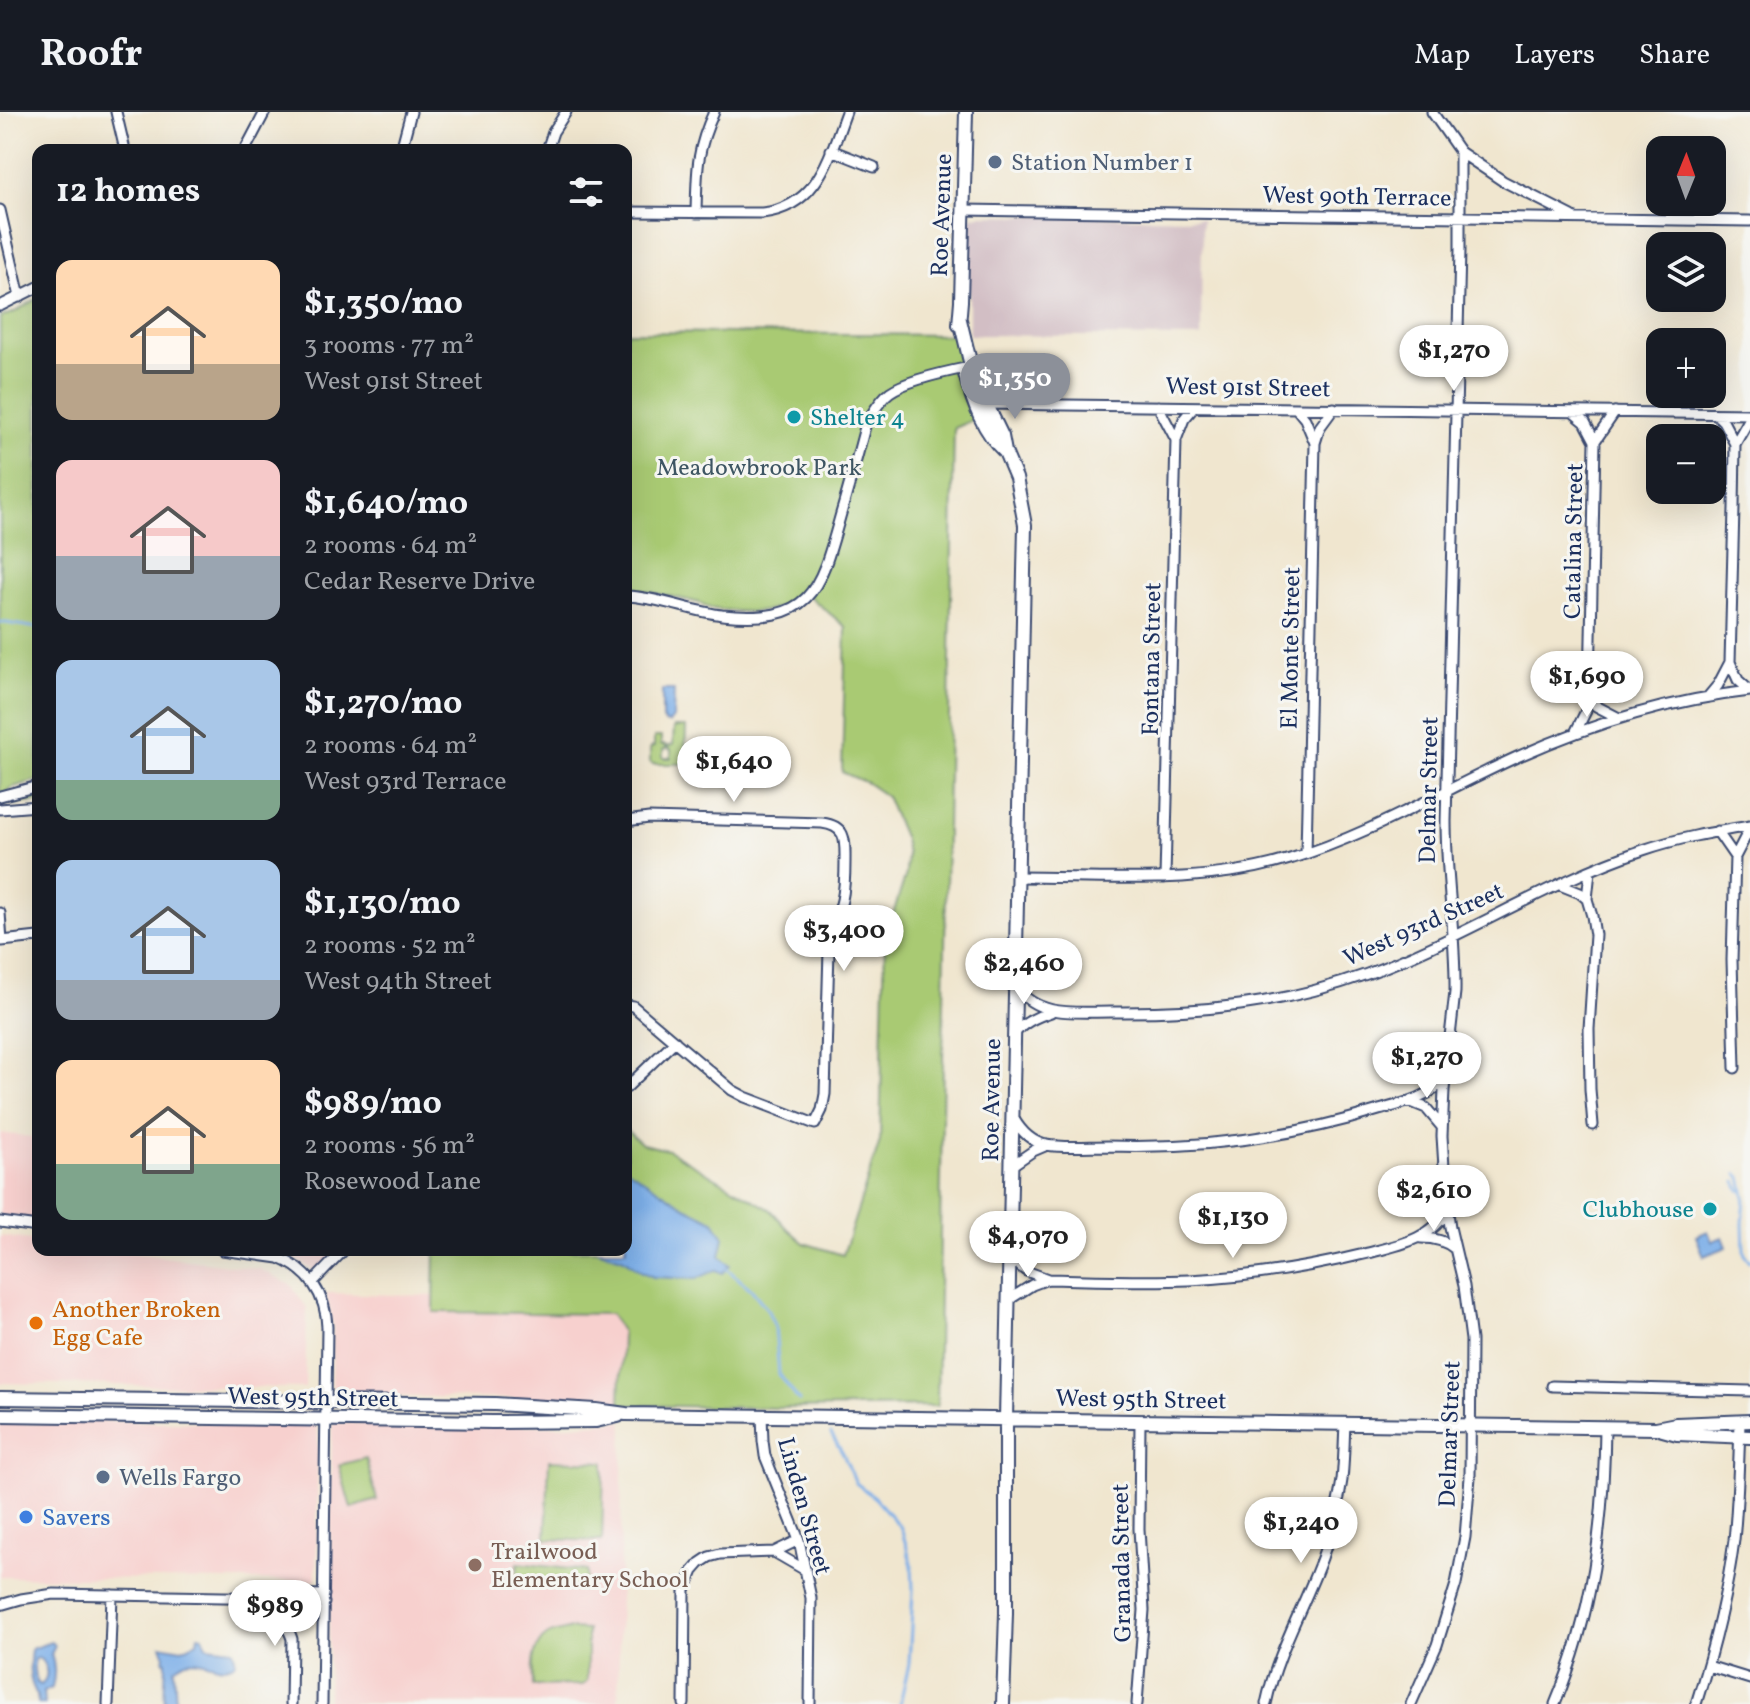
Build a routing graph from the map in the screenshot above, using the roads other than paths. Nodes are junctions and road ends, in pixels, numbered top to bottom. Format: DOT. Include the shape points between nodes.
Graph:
graph roads {
  1 [pos="116,112"];
  2 [pos="265,112"];
  3 [pos="411,112"];
  4 [pos="566,112"];
  5 [pos="714,112"];
  6 [pos="846,112"];
  7 [pos="966,112"];
  8 [pos="1432,112"];
  9 [pos="124,144"];
  10 [pos="251,144"];
  11 [pos="402,144"];
  12 [pos="549,144"];
  13 [pos="831,150"];
  14 [pos="1460,152"];
  15 [pos="874,167"];
  16 [pos="0,210"];
  17 [pos="964,210"];
  18 [pos="632,212"];
  19 [pos="696,213"];
  20 [pos="1460,217"];
  21 [pos="1575,218"];
  22 [pos="1750,221"];
  23 [pos="32,290"];
  24 [pos="20,297"];
  25 [pos="0,306"];
  26 [pos="967,368"];
  27 [pos="986,404"];
  28 [pos="1158,406"];
  29 [pos="1194,407"];
  30 [pos="1296,408"];
  31 [pos="1334,408"];
  32 [pos="1456,410"];
  33 [pos="1573,412"];
  34 [pos="1615,412"];
  35 [pos="1716,414"];
  36 [pos="1750,416"];
  37 [pos="1176,440"];
  38 [pos="1595,441"];
  39 [pos="1315,443"];
  40 [pos="1735,444"];
  41 [pos="1005,452"];
  42 [pos="632,597"];
  43 [pos="1730,662"];
  44 [pos="1590,689"];
  45 [pos="1750,691"];
  46 [pos="1708,697"];
  47 [pos="1619,718"];
  48 [pos="1576,731"];
  49 [pos="32,788"];
  50 [pos="1447,790"];
  51 [pos="0,796"];
  52 [pos="32,806"];
  53 [pos="0,809"];
  54 [pos="632,820"];
  55 [pos="1750,827"];
  56 [pos="1717,831"];
  57 [pos="1306,854"];
  58 [pos="1735,857"];
  59 [pos="1590,871"];
  60 [pos="1018,877"];
  61 [pos="1165,878"];
  62 [pos="1560,885"];
  63 [pos="1587,899"];
  64 [pos="0,913"];
  65 [pos="1453,936"];
  66 [pos="32,938"];
  67 [pos="1015,986"];
  68 [pos="632,1006"];
  69 [pos="1055,1012"];
  70 [pos="1014,1034"];
  71 [pos="675,1041"];
  72 [pos="1735,1068"];
  73 [pos="1446,1076"];
  74 [pos="632,1082"];
  75 [pos="1409,1101"];
  76 [pos="1013,1117"];
  77 [pos="1593,1125"];
  78 [pos="1442,1127"];
  79 [pos="1047,1145"];
  80 [pos="1011,1166"];
  81 [pos="1447,1210"];
  82 [pos="0,1222"];
  83 [pos="32,1226"];
  84 [pos="1417,1238"];
  85 [pos="1455,1250"];
  86 [pos="265,1256"];
  87 [pos="338,1256"];
  88 [pos="1010,1259"];
  89 [pos="1048,1279"];
  90 [pos="313,1282"];
  91 [pos="1010,1299"];
  92 [pos="1552,1386"];
  93 [pos="1750,1391"];
  94 [pos="0,1398"];
  95 [pos="326,1402"];
  96 [pos="626,1414"];
  97 [pos="0,1415"];
  98 [pos="762,1416"];
  99 [pos="326,1418"];
  100 [pos="1006,1419"];
  101 [pos="1140,1421"];
  102 [pos="1745,1421"];
  103 [pos="1345,1424"];
  104 [pos="1471,1425"];
  105 [pos="1605,1427"];
  106 [pos="1656,1428"];
  107 [pos="1745,1437"];
  108 [pos="799,1540"];
  109 [pos="774,1552"];
  110 [pos="805,1570"];
  111 [pos="112,1595"];
  112 [pos="276,1598"];
  113 [pos="324,1599"];
  114 [pos="0,1605"];
  115 [pos="1708,1666"];
  116 [pos="1750,1679"];
  117 [pos="108,1704"];
  118 [pos="291,1704"];
  119 [pos="322,1704"];
  120 [pos="684,1704"];
  121 [pos="810,1704"];
  122 [pos="1003,1704"];
  123 [pos="1137,1704"];
  124 [pos="1266,1704"];
  125 [pos="1411,1704"];
  126 [pos="1555,1704"];
  127 [pos="1696,1704"];
  1 -- 9 [label="street"];
  2 -- 10 [label="street"];
  3 -- 11 [label="street"];
  4 -- 12 [label="street"];
  5 -- 19 [label="street" via="699,153"];
  6 -- 13 [label="street"];
  7 -- 17 [label="main road, Roe Avenue"];
  8 -- 14 [label="street"];
  13 -- 15 [label="street"];
  13 -- 19 [label="street" via="810,190 787,207 762,213"];
  14 -- 20 [label="street, Delmar Street"];
  14 -- 21 [label="street"];
  16 -- 24 [label="street"];
  17 -- 20 [label="street, West 90th Terrace"];
  17 -- 26 [label="main road, Roe Avenue" via="960,320"];
  18 -- 19 [label="street"];
  20 -- 21 [label="street, West 90th Terrace"];
  20 -- 32 [label="street, Delmar Street"];
  21 -- 22 [label="street, West 90th Terrace"];
  23 -- 24 [label="street"];
  24 -- 25 [label="street"];
  26 -- 27 [label="main road, Roe Avenue"];
  26 -- 41 [label="main road, Roe Avenue" via="978,414"];
  26 -- 42 [label="street" via="891,392 866,423 827,564 803,601 755,617"];
  27 -- 28 [label="street, West 91st Street"];
  27 -- 41 [label="main road, Roe Avenue"];
  28 -- 29 [label="street, West 91st Street"];
  28 -- 37 [label="street, Fontana Street"];
  29 -- 30 [label="street, West 91st Street"];
  29 -- 37 [label="street, Fontana Street"];
  30 -- 31 [label="street, West 91st Street"];
  30 -- 39 [label="street, El Monte Street"];
  31 -- 32 [label="street, West 91st Street"];
  31 -- 39 [label="street, El Monte Street"];
  32 -- 33 [label="street, West 91st Street"];
  32 -- 50 [label="street, Delmar Street"];
  33 -- 34 [label="street, West 91st Street"];
  33 -- 38 [label="street, Catalina Street"];
  34 -- 35 [label="street, West 91st Street"];
  34 -- 38 [label="street, Catalina Street"];
  35 -- 36 [label="street, West 91st Street"];
  35 -- 40 [label="street"];
  36 -- 40 [label="street"];
  37 -- 61 [label="street, Fontana Street"];
  38 -- 44 [label="street, Catalina Street"];
  39 -- 57 [label="street, El Monte Street"];
  40 -- 43 [label="street"];
  41 -- 60 [label="main road, Roe Avenue" via="1025,525"];
  43 -- 45 [label="street"];
  43 -- 46 [label="street"];
  44 -- 47 [label="street" via="1596,706"];
  44 -- 48 [label="street, Catalina Street"];
  45 -- 46 [label="street"];
  46 -- 47 [label="street"];
  47 -- 48 [label="street"];
  48 -- 50 [label="street"];
  49 -- 51 [label="street"];
  50 -- 57 [label="street"];
  50 -- 65 [label="street, Delmar Street"];
  52 -- 53 [label="street"];
  54 -- 71 [label="street" via="829,824 838,828 845,842 845,888 829,950 825,1094 815,1124 732,1090"];
  55 -- 56 [label="street, West 93rd Street"];
  55 -- 58 [label="street"];
  56 -- 58 [label="street"];
  56 -- 59 [label="street, West 93rd Street"];
  57 -- 61 [label="street" via="1221,874"];
  58 -- 72 [label="street"];
  59 -- 62 [label="street, West 93rd Street"];
  59 -- 63 [label="street"];
  60 -- 61 [label="street"];
  60 -- 67 [label="main road, Roe Avenue"];
  62 -- 63 [label="street"];
  62 -- 65 [label="street, West 93rd Street"];
  63 -- 77 [label="street" via="1595,935 1589,1029"];
  64 -- 66 [label="street" via="2,941"];
  65 -- 69 [label="street, West 93rd Street" via="1364,975 1252,1005 1180,1012"];
  65 -- 73 [label="street, Delmar Street" via="1455,992"];
  67 -- 69 [label="street, West 93rd Street" via="1027,999"];
  67 -- 70 [label="main road, Roe Avenue"];
  68 -- 71 [label="street"];
  69 -- 70 [label="street" via="1026,1023"];
  70 -- 76 [label="main road, Roe Avenue"];
  71 -- 74 [label="street"];
  73 -- 75 [label="street" via="1436,1088"];
  73 -- 78 [label="street, Delmar Street"];
  75 -- 78 [label="street" via="1429,1111"];
  75 -- 79 [label="street" via="1329,1125 1233,1142"];
  76 -- 79 [label="street" via="1024,1133"];
  76 -- 80 [label="main road, Roe Avenue"];
  78 -- 81 [label="street, Delmar Street"];
  79 -- 80 [label="street"];
  80 -- 88 [label="main road, Roe Avenue"];
  81 -- 84 [label="street" via="1438,1224"];
  81 -- 85 [label="street, Delmar Street"];
  82 -- 83 [label="street"];
  84 -- 85 [label="street" via="1448,1243"];
  84 -- 89 [label="street" via="1329,1262 1234,1277"];
  85 -- 104 [label="street, Delmar Street" via="1470,1329"];
  86 -- 90 [label="street" via="279,1258"];
  87 -- 90 [label="street"];
  88 -- 89 [label="street"];
  88 -- 91 [label="main road, Roe Avenue"];
  89 -- 91 [label="street"];
  90 -- 95 [label="street" via="327,1317"];
  91 -- 100 [label="main road, Roe Avenue"];
  92 -- 93 [label="street"];
  94 -- 95 [label="main road, West 95th Street"];
  95 -- 96 [label="main road, West 95th Street" via="495,1404"];
  95 -- 99 [label="street"];
  96 -- 98 [label="main road, West 95th Street"];
  96 -- 99 [label="main road, West 95th Street" via="596,1421"];
  97 -- 99 [label="main road, West 95th Street"];
  98 -- 100 [label="main road, West 95th Street"];
  98 -- 108 [label="street, Linden Street" via="765,1456"];
  99 -- 113 [label="street"];
  100 -- 101 [label="main road, West 95th Street"];
  100 -- 122 [label="main road, Roe Avenue"];
  101 -- 103 [label="main road, West 95th Street"];
  101 -- 123 [label="street, Granada Street" via="1144,1610"];
  102 -- 106 [label="main road, West 95th Street"];
  102 -- 107 [label="street"];
  103 -- 104 [label="main road, West 95th Street"];
  103 -- 124 [label="street" via="1336,1514"];
  104 -- 105 [label="main road, West 95th Street"];
  104 -- 125 [label="street, Delmar Street" via="1468,1505 1456,1584"];
  105 -- 106 [label="main road, West 95th Street"];
  105 -- 126 [label="street" via="1595,1567"];
  106 -- 107 [label="main road, West 95th Street"];
  107 -- 115 [label="street" via="1722,1610"];
  108 -- 109 [label="street"];
  108 -- 110 [label="street, Linden Street"];
  109 -- 110 [label="street"];
  109 -- 120 [label="street" via="720,1554 693,1571 685,1590"];
  110 -- 121 [label="street, Linden Street" via="811,1608"];
  111 -- 112 [label="street"];
  111 -- 114 [label="street" via="54,1594"];
  111 -- 117 [label="street"];
  112 -- 113 [label="street" via="282,1594"];
  112 -- 118 [label="street" via="292,1639"];
  113 -- 119 [label="street"];
  115 -- 116 [label="street"];
  115 -- 127 [label="street"];
}
